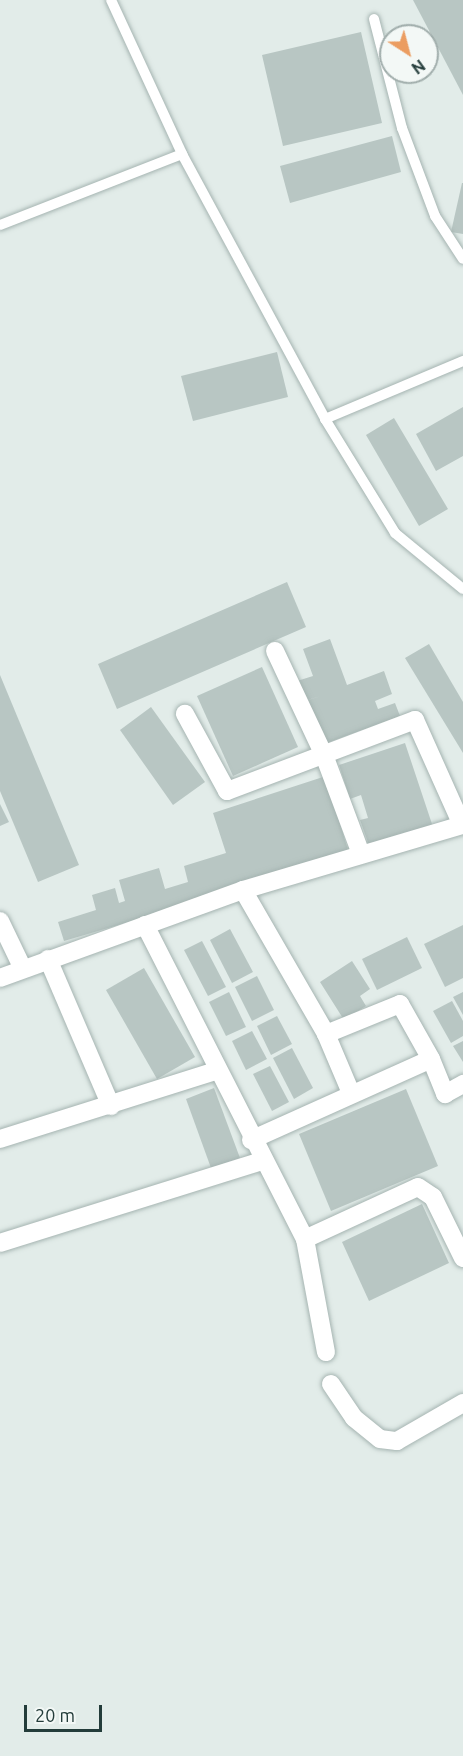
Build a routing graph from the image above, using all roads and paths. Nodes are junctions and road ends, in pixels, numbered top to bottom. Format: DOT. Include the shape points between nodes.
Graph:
graph roads {
  1 [pos="111,0"];
  2 [pos="374,19"];
  3 [pos="182,154"];
  4 [pos="0,225"];
  5 [pos="463,259"];
  6 [pos="463,361"];
  7 [pos="325,419"];
  8 [pos="463,589"];
  9 [pos="275,651"];
  10 [pos="185,714"];
  11 [pos="324,755"];
  12 [pos="361,854"];
  13 [pos="243,890"];
  14 [pos="0,921"];
  15 [pos="145,926"];
  16 [pos="48,958"];
  17 [pos="23,969"];
  18 [pos="0,978"];
  19 [pos="326,1034"];
  20 [pos="431,1059"];
  21 [pos="216,1071"];
  22 [pos="463,1084"];
  23 [pos="351,1093"];
  24 [pos="111,1106"];
  25 [pos="0,1139"];
  26 [pos="251,1140"];
  27 [pos="262,1161"];
  28 [pos="305,1239"];
  29 [pos="0,1243"];
  30 [pos="463,1258"];
  31 [pos="326,1352"];
  32 [pos="331,1384"];
  33 [pos="463,1403"];
  1 -- 3 [label="lane"];
  2 -- 5 [label="lane" via="402,128 435,216"];
  3 -- 4 [label="lane"];
  3 -- 7 [label="lane"];
  6 -- 7 [label="lane"];
  7 -- 8 [label="lane" via="395,533"];
  9 -- 11 [label="street"];
  10 -- 11 [label="street" via="227,791"];
  11 -- 12 [label="street"];
  11 -- 12 [label="street" via="415,720 462,825"];
  12 -- 13 [label="street"];
  13 -- 15 [label="street"];
  13 -- 19 [label="street"];
  14 -- 17 [label="street"];
  15 -- 16 [label="street"];
  15 -- 21 [label="street"];
  16 -- 17 [label="street"];
  16 -- 24 [label="street"];
  17 -- 18 [label="street"];
  19 -- 20 [label="street" via="400,1004"];
  19 -- 23 [label="street"];
  20 -- 22 [label="street" via="445,1094"];
  20 -- 23 [label="street"];
  21 -- 24 [label="street"];
  21 -- 26 [label="street"];
  23 -- 26 [label="street"];
  24 -- 25 [label="street"];
  26 -- 27 [label="street"];
  27 -- 28 [label="street"];
  27 -- 29 [label="street"];
  28 -- 30 [label="street" via="418,1186 433,1197"];
  28 -- 31 [label="street"];
  32 -- 33 [label="street" via="354,1418 380,1439 397,1441"];
}
